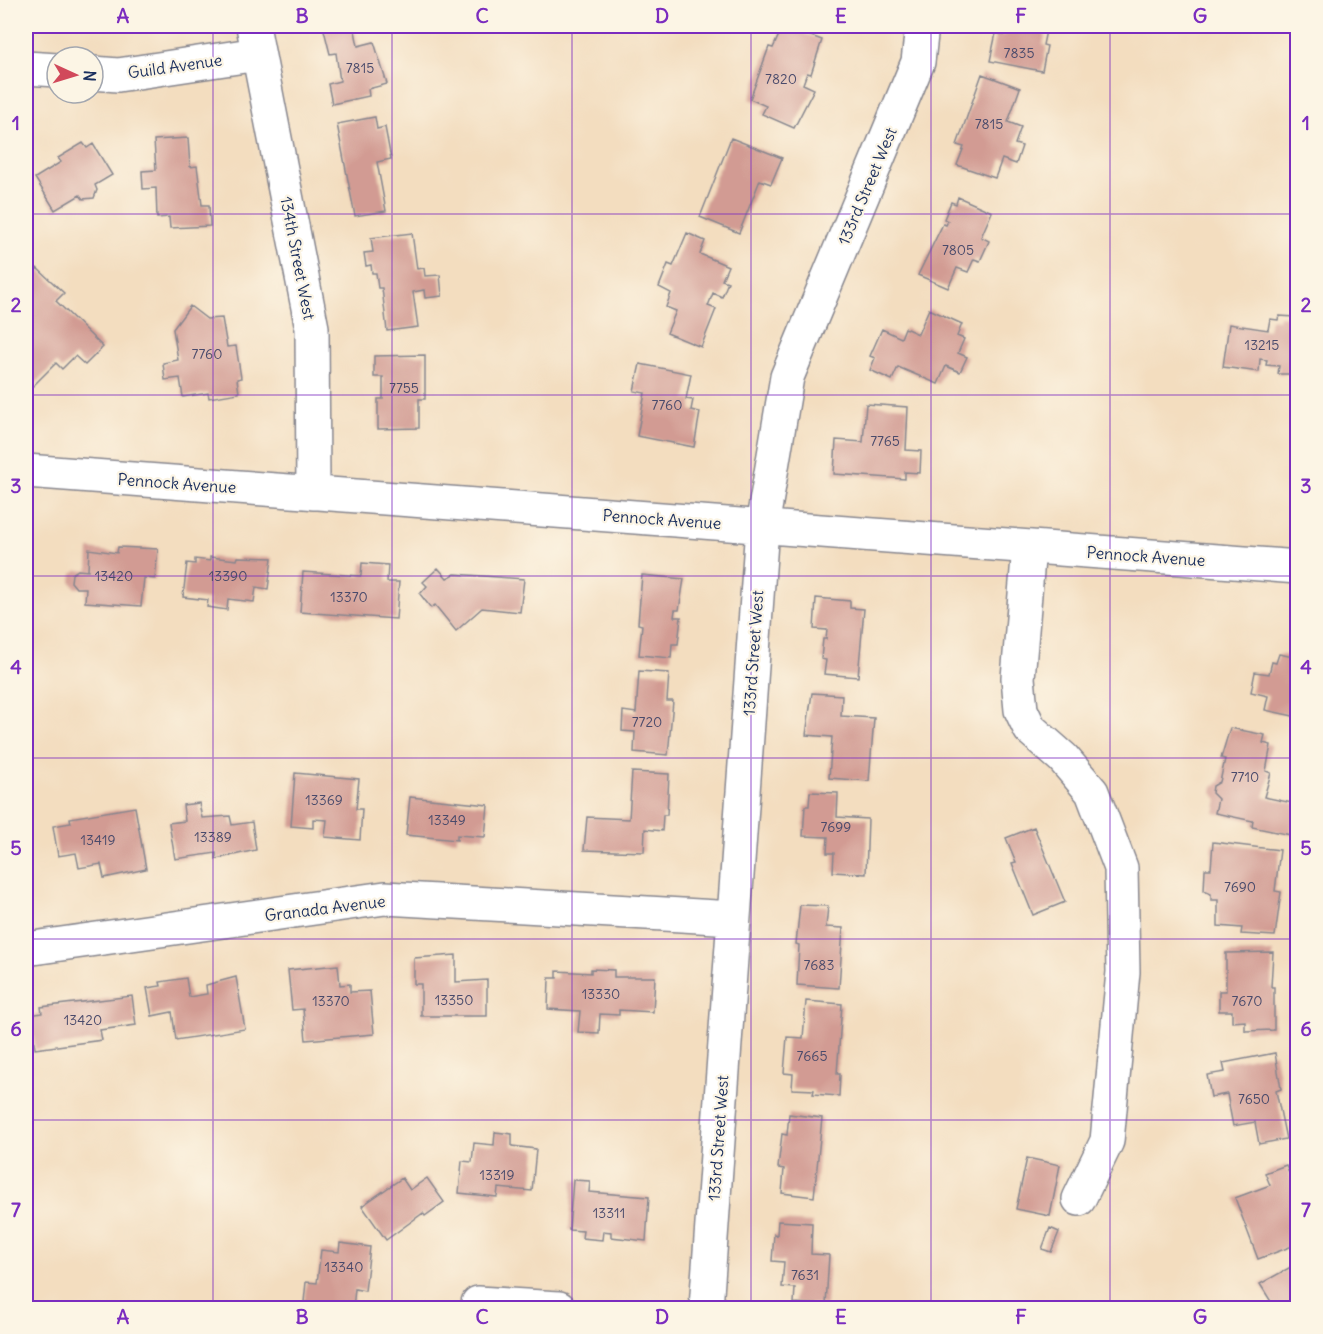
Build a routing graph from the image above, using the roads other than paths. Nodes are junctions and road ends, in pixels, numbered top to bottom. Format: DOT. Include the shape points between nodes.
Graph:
graph roads {
  1 [pos="922,26"];
  2 [pos="255,40"];
  3 [pos="26,68"];
  4 [pos="45,69"];
  5 [pos="105,74"];
  6 [pos="26,471"];
  7 [pos="313,493"];
  8 [pos="762,527"];
  9 [pos="1029,547"];
  10 [pos="1298,567"];
  11 [pos="734,918"];
  12 [pos="26,949"];
  13 [pos="1078,1199"];
  14 [pos="478,1303"];
  15 [pos="559,1308"];
  16 [pos="706,1308"];
  1 -- 8 [label="street, 133rd Street West" via="918,63 788,377"];
  2 -- 5 [label="street, Guild Avenue" via="118,75"];
  2 -- 7 [label="street, 134th Street West" via="312,328"];
  3 -- 4 [label="street"];
  6 -- 7 [label="street, Pennock Avenue"];
  7 -- 8 [label="street, Pennock Avenue"];
  8 -- 9 [label="street, Pennock Avenue"];
  8 -- 11 [label="street, 133rd Street West"];
  9 -- 10 [label="street, Pennock Avenue"];
  9 -- 13 [label="street" via="1018,678 1021,710 1030,729 1063,758 1092,792 1121,868 1123,972 1107,1141"];
  11 -- 12 [label="street, Granada Avenue" via="385,898"];
  11 -- 16 [label="street, 133rd Street West"];
  14 -- 15 [label="street"];
}
